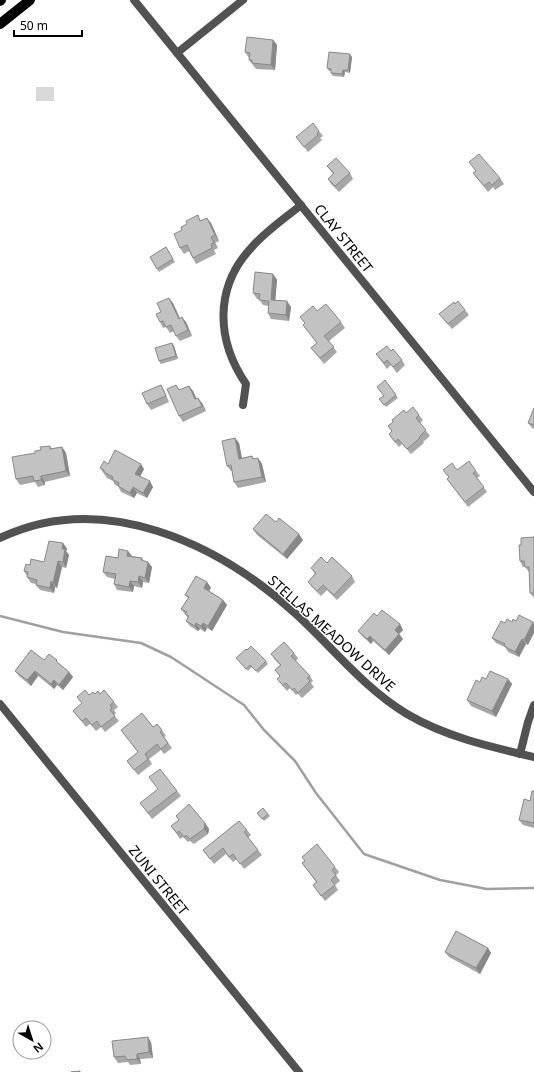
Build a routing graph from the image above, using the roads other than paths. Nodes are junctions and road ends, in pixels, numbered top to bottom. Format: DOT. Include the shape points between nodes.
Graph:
graph roads {
  1 [pos="30,0"];
  2 [pos="134,0"];
  3 [pos="243,0"];
  4 [pos="0,24"];
  5 [pos="177,53"];
  6 [pos="301,205"];
  7 [pos="243,405"];
  8 [pos="534,492"];
  9 [pos="0,538"];
  10 [pos="0,704"];
  11 [pos="534,705"];
  12 [pos="520,754"];
  13 [pos="534,757"];
  14 [pos="298,1072"];
  1 -- 4 [label="main road"];
  2 -- 5 [label="street, CLAY STREET"];
  3 -- 5 [label="street"];
  5 -- 6 [label="street, CLAY STREET"];
  6 -- 7 [label="street" via="252,246 237,266 227,289 224,326 233,362 246,384"];
  6 -- 8 [label="street, CLAY STREET"];
  9 -- 12 [label="street, STELLAS MEADOW DRIVE" via="30,526 75,518 123,522 164,533 220,559 262,587 296,614 352,671 384,699 408,714 442,731"];
  10 -- 14 [label="street, ZUNI STREET"];
  11 -- 12 [label="street"];
  12 -- 13 [label="street, STELLAS MEADOW DRIVE"];
}
